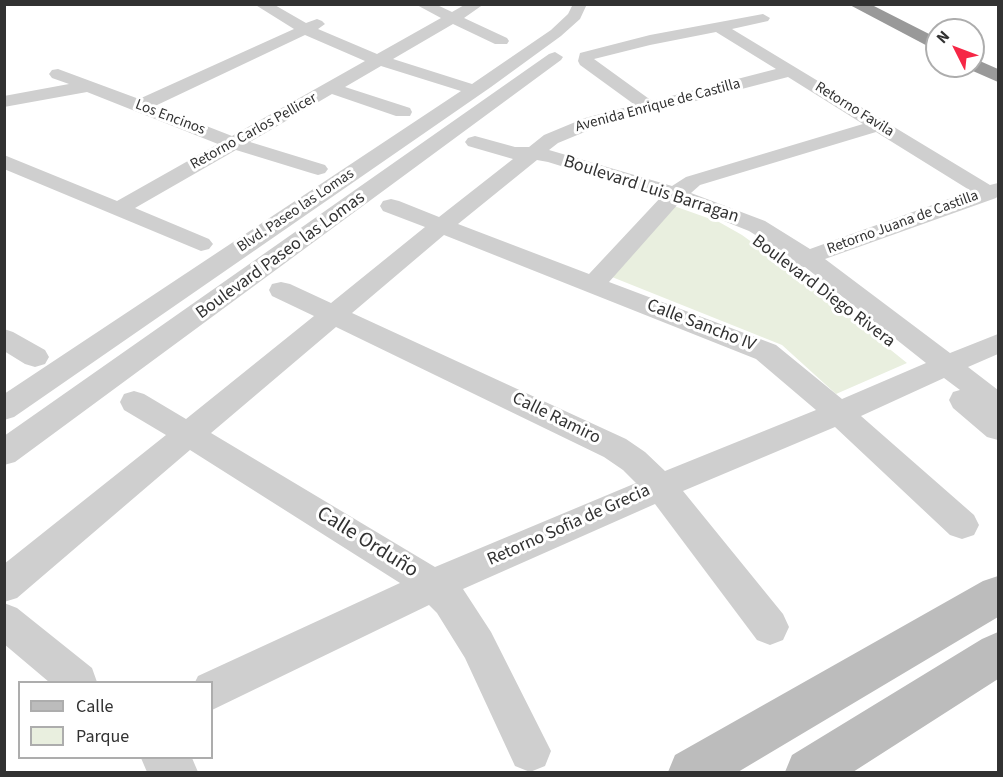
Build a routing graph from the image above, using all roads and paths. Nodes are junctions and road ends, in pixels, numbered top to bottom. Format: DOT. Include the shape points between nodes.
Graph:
graph roads {
  1 [pos="261,4"];
  2 [pos="282,4"];
  3 [pos="422,4"];
  4 [pos="477,4"];
  5 [pos="580,4"];
  6 [pos="856,4"];
  7 [pos="892,4"];
  8 [pos="453,18"];
  9 [pos="764,18"];
  10 [pos="925,20"];
  11 [pos="311,27"];
  12 [pos="719,27"];
  13 [pos="925,39"];
  14 [pos="501,41"];
  15 [pos="530,51"];
  16 [pos="384,58"];
  17 [pos="985,70"];
  18 [pos="790,71"];
  19 [pos="58,74"];
  20 [pos="999,76"];
  21 [pos="89,86"];
  22 [pos="480,86"];
  23 [pos="331,88"];
  24 [pos="4,102"];
  25 [pos="138,106"];
  26 [pos="649,106"];
  27 [pos="403,112"];
  28 [pos="878,125"];
  29 [pos="475,142"];
  30 [pos="234,143"];
  31 [pos="523,155"];
  32 [pos="4,161"];
  33 [pos="318,169"];
  34 [pos="993,191"];
  35 [pos="672,198"];
  36 [pos="391,207"];
  37 [pos="118,209"];
  38 [pos="441,226"];
  39 [pos="201,244"];
  40 [pos="799,260"];
  41 [pos="594,284"];
  42 [pos="281,290"];
  43 [pos="156,306"];
  44 [pos="333,316"];
  45 [pos="187,323"];
  46 [pos="4,338"];
  47 [pos="999,343"];
  48 [pos="35,357"];
  49 [pos="939,369"];
  50 [pos="134,402"];
  51 [pos="4,409"];
  52 [pos="839,413"];
  53 [pos="994,413"];
  54 [pos="188,435"];
  55 [pos="4,453"];
  56 [pos="660,487"];
  57 [pos="962,525"];
  58 [pos="433,585"];
  59 [pos="4,586"];
  60 [pos="999,595"];
  61 [pos="4,620"];
  62 [pos="770,627"];
  63 [pos="999,654"];
  64 [pos="77,681"];
  65 [pos="213,690"];
  66 [pos="530,752"];
  67 [pos="163,759"];
  68 [pos="177,772"];
  69 [pos="692,772"];
  70 [pos="809,772"];
  1 -- 11 [label="street"];
  2 -- 11 [label="street"];
  3 -- 8 [label="street"];
  4 -- 8 [label="street, Retorno Carlos Pellicer"];
  5 -- 15 [label="street, Blvd. Paseo las Lomas" via="575,16"];
  6 -- 13 [label="highway"];
  7 -- 10 [label="highway"];
  8 -- 14 [label="street"];
  8 -- 16 [label="street, Retorno Carlos Pellicer"];
  9 -- 12 [label="street"];
  11 -- 16 [label="street" via="334,44"];
  11 -- 25 [label="street"];
  12 -- 18 [label="street, Retorno Favila"];
  12 -- 26 [label="street" via="586,56 586,61"];
  15 -- 22 [label="street, Blvd. Paseo las Lomas"];
  15 -- 45 [label="street, Boulevard Paseo las Lomas" via="555,57"];
  16 -- 22 [label="street"];
  16 -- 23 [label="street, Retorno Carlos Pellicer"];
  17 -- 20 [label="highway"];
  18 -- 26 [label="street, Avenida Enrique de Castilla"];
  18 -- 28 [label="street, Retorno Favila"];
  19 -- 21 [label="street, Los Encinos"];
  21 -- 24 [label="street"];
  21 -- 25 [label="street, Los Encinos"];
  22 -- 43 [label="street, Blvd. Paseo las Lomas"];
  23 -- 27 [label="street"];
  23 -- 30 [label="street, Retorno Carlos Pellicer"];
  25 -- 30 [label="street, Los Encinos"];
  26 -- 31 [label="street, Avenida Enrique de Castilla" via="571,129"];
  28 -- 34 [label="street, Retorno Favila"];
  28 -- 35 [label="street" via="701,178"];
  29 -- 31 [label="street, Boulevard Diego Rivera"];
  30 -- 33 [label="street, Los Encinos"];
  30 -- 37 [label="street, Retorno Carlos Pellicer"];
  31 -- 35 [label="street, Boulevard Diego Rivera"];
  31 -- 38 [label="street"];
  32 -- 37 [label="street"];
  34 -- 40 [label="street, Retorno Juana de Castilla"];
  35 -- 40 [label="street, Boulevard Diego Rivera"];
  35 -- 41 [label="street"];
  36 -- 38 [label="street, Calle Sancho IV"];
  37 -- 39 [label="street"];
  38 -- 41 [label="street, Calle Sancho IV"];
  38 -- 44 [label="street"];
  40 -- 49 [label="street, Boulevard Diego Rivera"];
  41 -- 52 [label="street, Calle Sancho IV" via="766,352"];
  42 -- 44 [label="street, Calle Ramiro"];
  43 -- 45 [label="street"];
  43 -- 51 [label="street, Blvd. Paseo las Lomas"];
  44 -- 54 [label="street"];
  44 -- 56 [label="street, Calle Ramiro" via="615,448"];
  45 -- 55 [label="street, Boulevard Paseo las Lomas"];
  46 -- 48 [label="street"];
  47 -- 49 [label="street"];
  49 -- 52 [label="street, Retorno Sofia de Grecia"];
  49 -- 53 [label="street, Boulevard Diego Rivera"];
  50 -- 54 [label="street, Calle Orduño"];
  52 -- 56 [label="street, Retorno Sofia de Grecia"];
  52 -- 57 [label="street, Calle Sancho IV"];
  54 -- 58 [label="street, Calle Orduño"];
  54 -- 59 [label="street"];
  56 -- 58 [label="street, Retorno Sofia de Grecia"];
  56 -- 62 [label="street, Calle Ramiro"];
  58 -- 65 [label="street, Retorno Sofia de Grecia"];
  58 -- 66 [label="street, Calle Orduño" via="450,601 478,645"];
  60 -- 69 [label="street"];
  61 -- 64 [label="street"];
  63 -- 70 [label="street"];
  67 -- 68 [label="street"];
}
